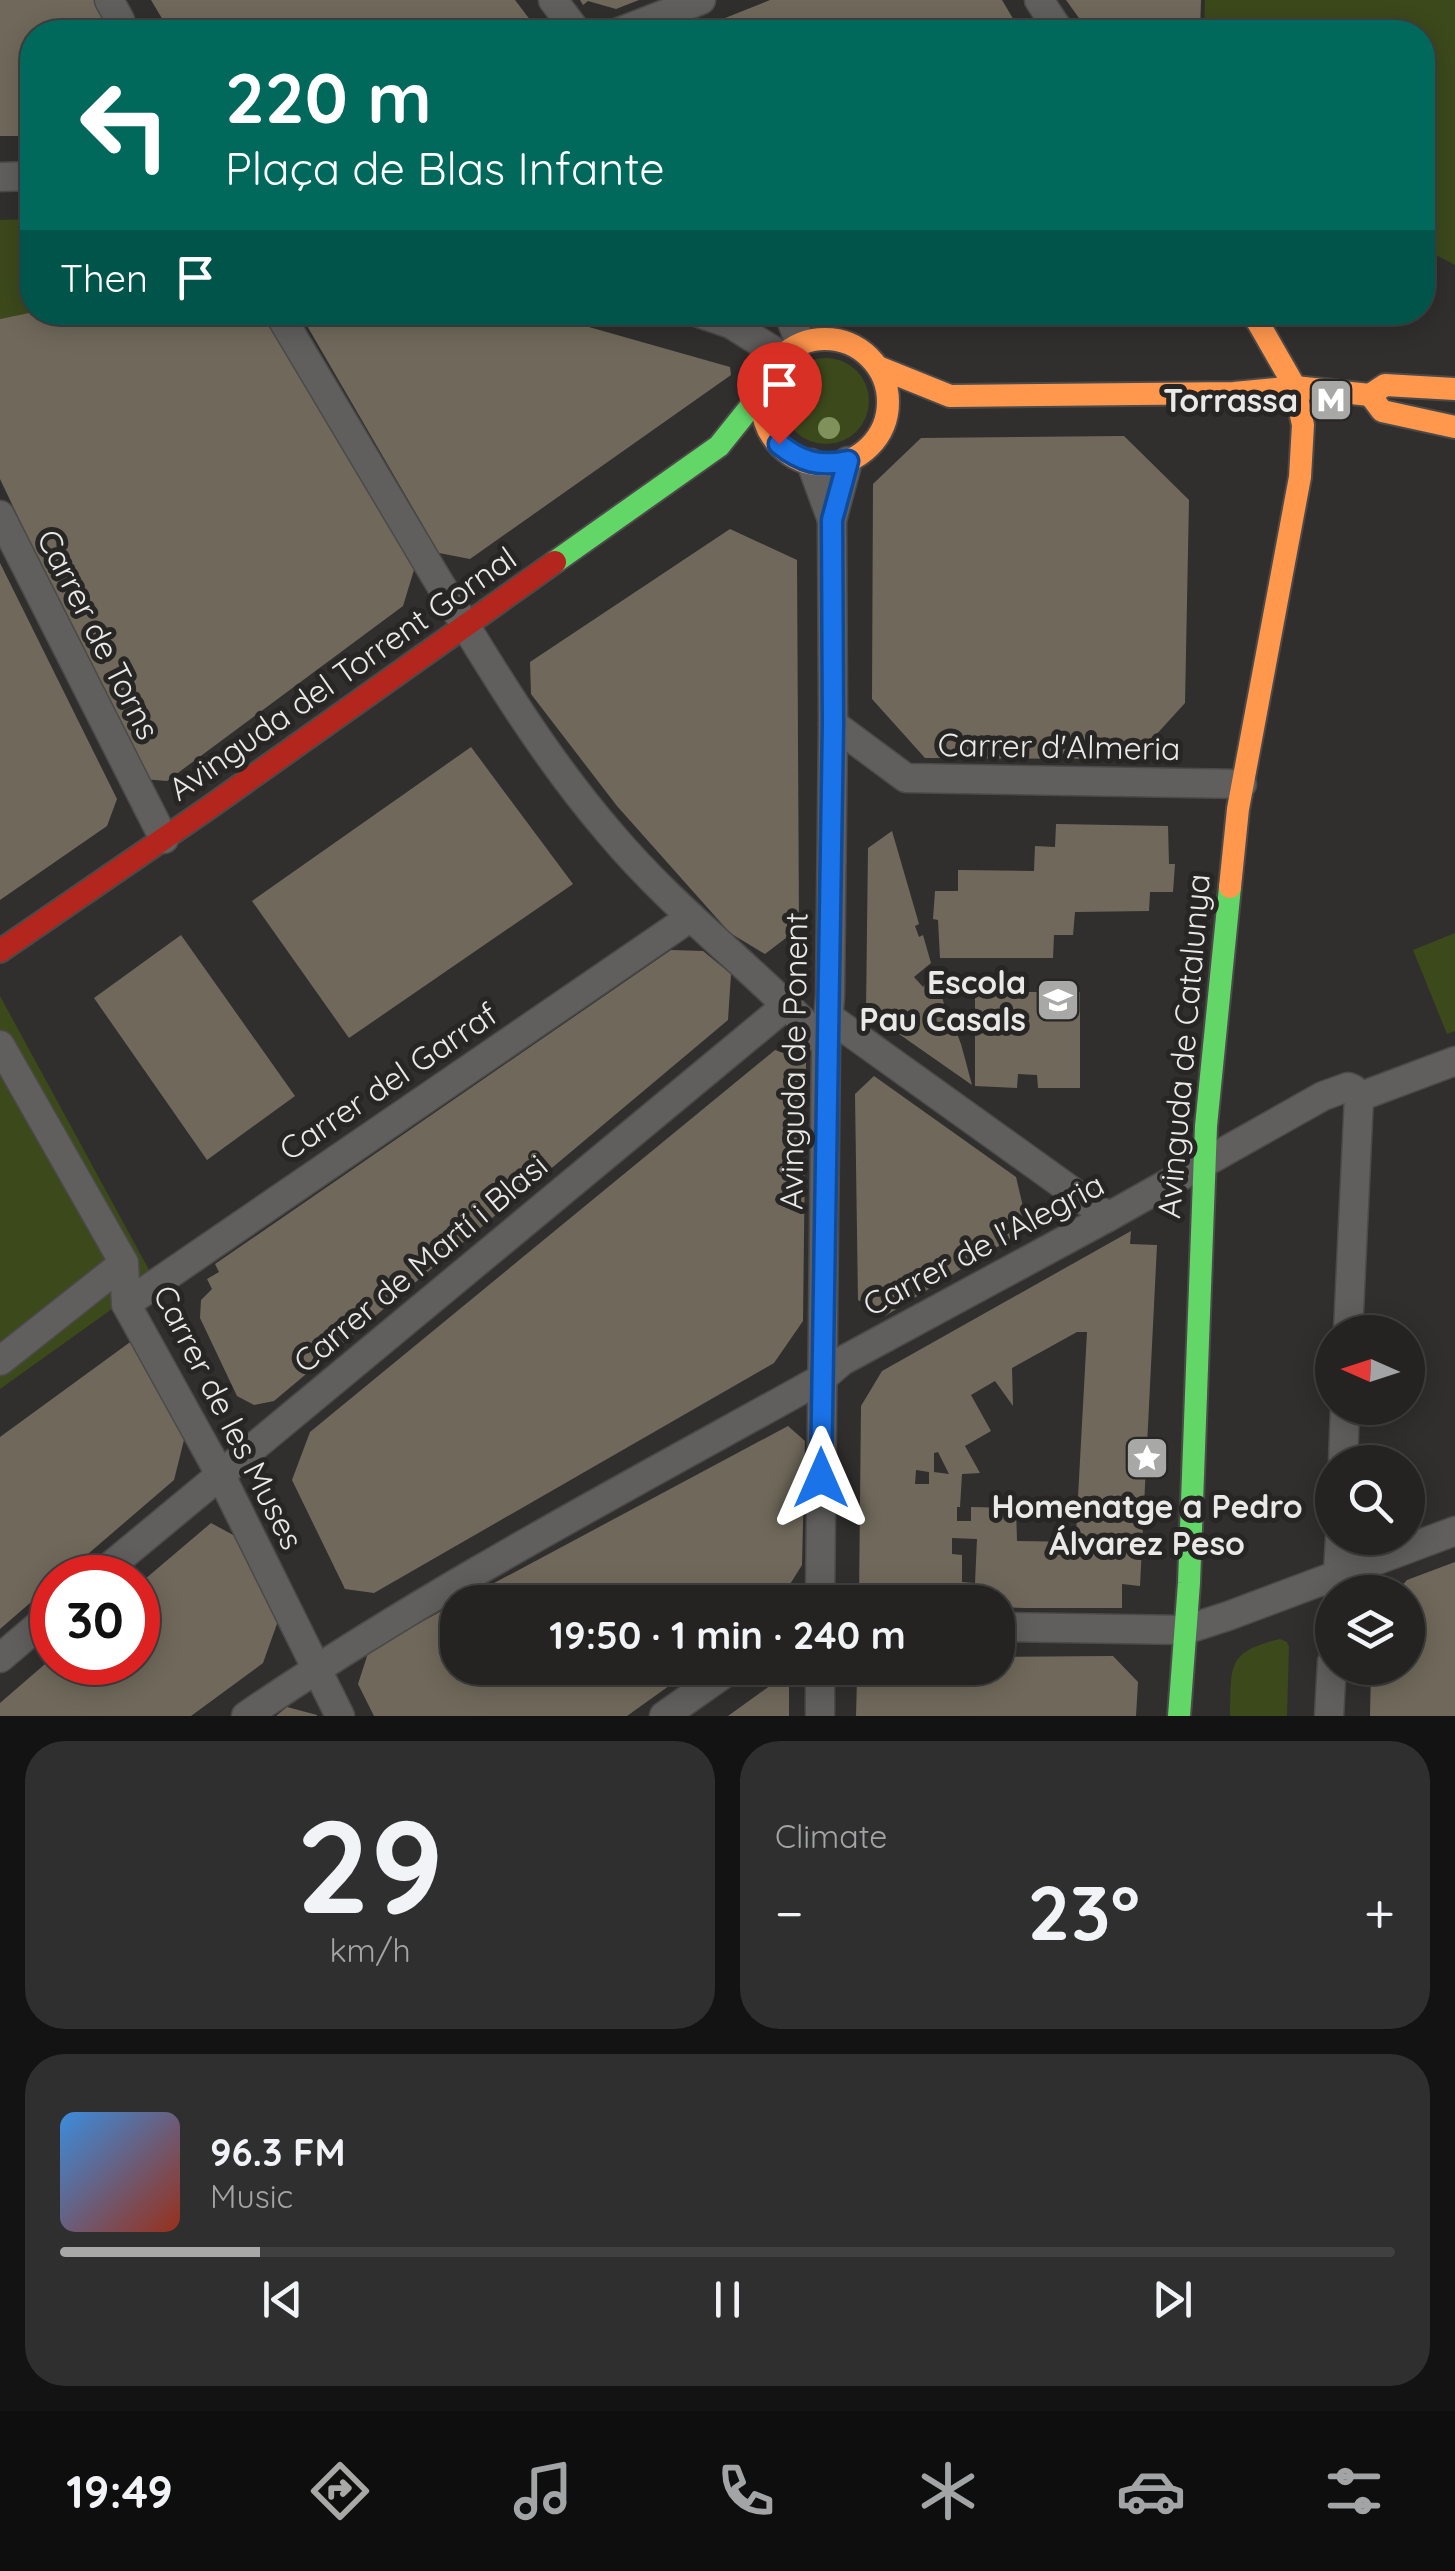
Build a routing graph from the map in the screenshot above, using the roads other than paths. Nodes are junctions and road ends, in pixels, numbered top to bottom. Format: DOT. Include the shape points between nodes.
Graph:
graph roads {
  1 [pos="701,0"];
  2 [pos="650,20"];
  3 [pos="286,325"];
  4 [pos="733,325"];
  5 [pos="789,325"];
  6 [pos="1259,325"];
  7 [pos="791,350"];
  8 [pos="878,367"];
  9 [pos="1295,388"];
  10 [pos="1455,388"];
  11 [pos="764,390"];
  12 [pos="1370,395"];
  13 [pos="950,396"];
  14 [pos="883,426"];
  15 [pos="1455,427"];
  16 [pos="720,446"];
  17 [pos="803,460"];
  18 [pos="848,461"];
  19 [pos="0,514"];
  20 [pos="832,520"];
  21 [pos="464,626"];
  22 [pos="833,724"];
  23 [pos="1242,784"];
  24 [pos="164,839"];
  25 [pos="691,917"];
  26 [pos="0,952"];
  27 [pos="788,1004"];
  28 [pos="828,1031"];
  29 [pos="0,1045"];
  30 [pos="1455,1060"];
  31 [pos="1358,1097"];
  32 [pos="1204,1162"];
  33 [pos="1108,1217"];
  34 [pos="124,1263"];
  35 [pos="126,1304"];
  36 [pos="1349,1315"];
  37 [pos="0,1361"];
  38 [pos="822,1379"];
  39 [pos="220,1474"];
  40 [pos="1455,1531"];
  41 [pos="123,1555"];
  42 [pos="1358,1575"];
  43 [pos="820,1585"];
  44 [pos="1315,1591"];
  45 [pos="1015,1627"];
  46 [pos="1186,1630"];
  47 [pos="30,1633"];
  48 [pos="0,1658"];
  49 [pos="316,1668"];
  50 [pos="708,1685"];
  51 [pos="820,1685"];
  52 [pos="1331,1685"];
  53 [pos="246,1716"];
  54 [pos="340,1716"];
  55 [pos="664,1716"];
  56 [pos="820,1716"];
  57 [pos="1178,1716"];
  58 [pos="1329,1716"];
  1 -- 2 [label="street"];
  3 -- 21 [label="street"];
  4 -- 7 [label="street"];
  5 -- 7 [label="street"];
  6 -- 9 [label="street"];
  7 -- 8 [label="street" via="835,339 852,344"];
  7 -- 11 [label="street" via="770,371"];
  8 -- 13 [label="street"];
  8 -- 14 [label="street" via="888,396"];
  9 -- 12 [label="street"];
  9 -- 13 [label="street"];
  9 -- 23 [label="street, Avinguda de Catalunya" via="1303,425 1300,477"];
  10 -- 12 [label="street" via="1386,385"];
  11 -- 16 [label="street, Avinguda del Torrent Gornal"];
  11 -- 17 [label="street" via="768,429"];
  12 -- 15 [label="street" via="1382,410"];
  13 -- 14 [label="street"];
  14 -- 18 [label="street"];
  16 -- 17 [label="street" via="751,446"];
  16 -- 21 [label="street, Avinguda del Torrent Gornal"];
  17 -- 18 [label="street"];
  17 -- 20 [label="street, Avinguda de Ponent"];
  18 -- 20 [label="street, Avinguda de Ponent"];
  19 -- 24 [label="street, Carrer de Torns"];
  20 -- 22 [label="street, Avinguda de Ponent"];
  21 -- 24 [label="street, Avinguda del Torrent Gornal"];
  21 -- 25 [label="street" via="575,790"];
  22 -- 23 [label="street, Carrer d'Almeria" via="906,778"];
  22 -- 28 [label="street, Avinguda de Ponent"];
  23 -- 32 [label="street, Avinguda de Catalunya"];
  24 -- 26 [label="street, Avinguda del Torrent Gornal"];
  25 -- 27 [label="street"];
  25 -- 35 [label="street, Carrer del Garraf"];
  27 -- 28 [label="street"];
  27 -- 39 [label="street, Carrer de Martí i Blasi"];
  28 -- 33 [label="street"];
  28 -- 38 [label="street, Avinguda de Ponent"];
  29 -- 34 [label="street, Carrer de les Muses"];
  30 -- 31 [label="street, Carrer de l'Alegria"];
  31 -- 32 [label="street, Carrer de l'Alegria" via="1348,1087 1333,1091"];
  31 -- 36 [label="street"];
  32 -- 33 [label="street, Carrer de l'Alegria"];
  32 -- 46 [label="street, Avinguda de Catalunya"];
  33 -- 38 [label="street, Carrer de l'Alegria" via="842,1361"];
  34 -- 35 [label="street, Carrer de les Muses"];
  34 -- 37 [label="street"];
  35 -- 39 [label="street, Carrer de les Muses"];
  38 -- 43 [label="street, Avinguda de Ponent"];
  38 -- 49 [label="street, Carrer de l'Alegria"];
  39 -- 41 [label="street, Carrer de Martí i Blasi"];
  39 -- 49 [label="street, Carrer de les Muses"];
  40 -- 42 [label="street"];
  44 -- 46 [label="street"];
  45 -- 46 [label="street"];
  46 -- 57 [label="street, Avinguda de Catalunya"];
  47 -- 48 [label="street"];
  49 -- 53 [label="street, Carrer de l'Alegria"];
  49 -- 54 [label="street, Carrer de les Muses"];
  50 -- 55 [label="street"];
  51 -- 56 [label="street"];
  52 -- 58 [label="street"];
}
